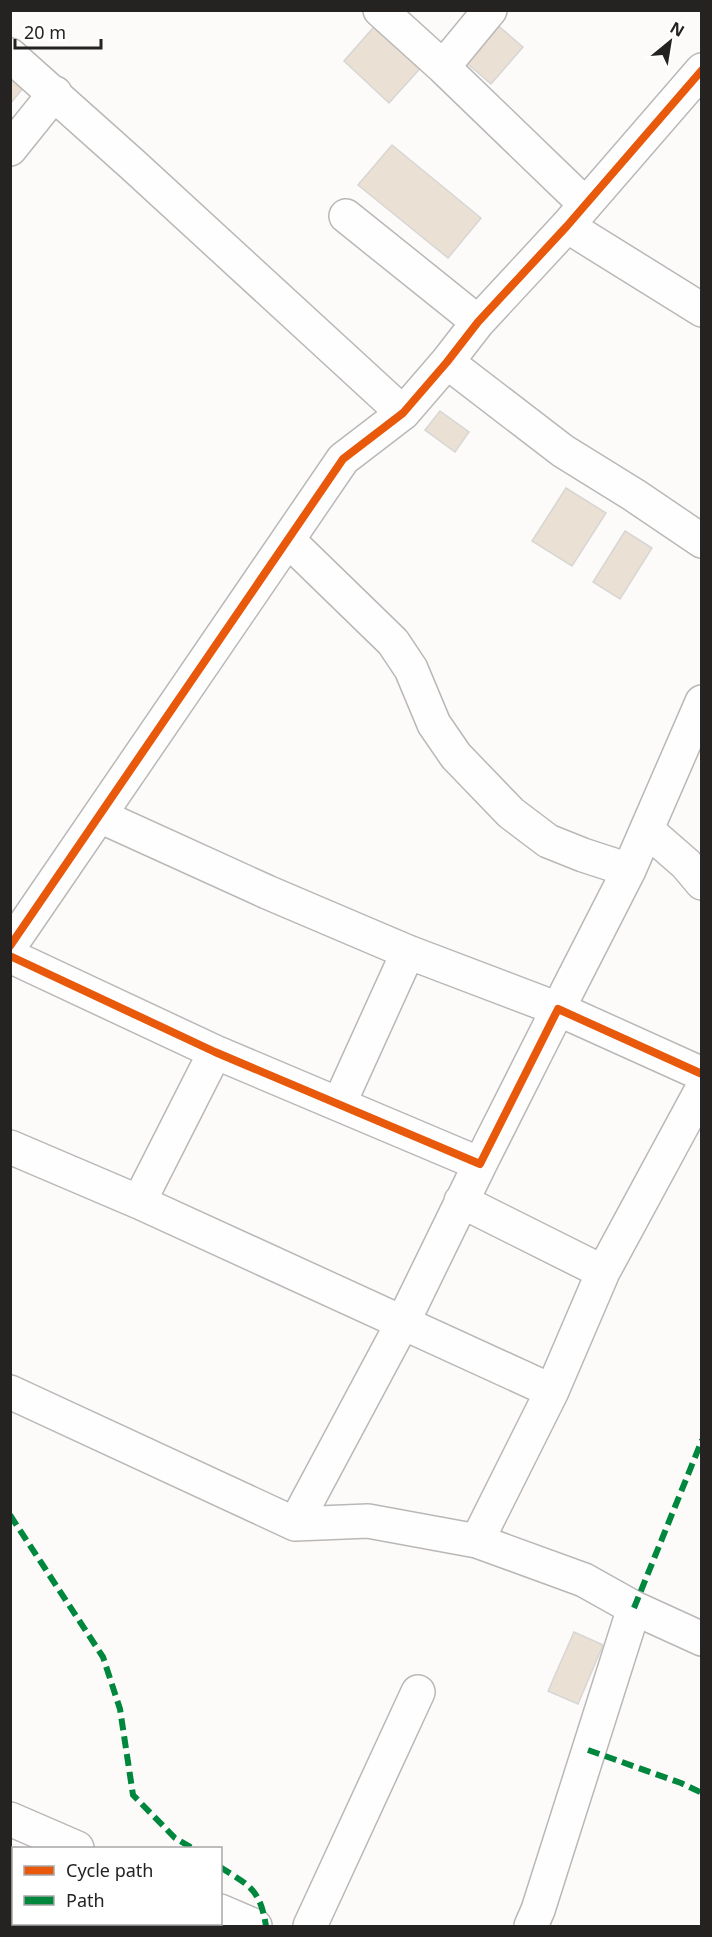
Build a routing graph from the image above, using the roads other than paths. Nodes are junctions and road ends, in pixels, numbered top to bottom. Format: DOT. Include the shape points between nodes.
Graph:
graph roads {
  1 [pos="380,10"];
  2 [pos="490,10"];
  3 [pos="10,55"];
  4 [pos="443,67"];
  5 [pos="702,70"];
  6 [pos="55,93"];
  7 [pos="10,149"];
  8 [pos="576,215"];
  9 [pos="346,216"];
  10 [pos="702,310"];
  11 [pos="477,322"];
  12 [pos="447,362"];
  13 [pos="403,413"];
  14 [pos="288,540"];
  15 [pos="702,541"];
  16 [pos="702,702"];
  17 [pos="100,816"];
  18 [pos="646,830"];
  19 [pos="629,870"];
  20 [pos="702,883"];
  21 [pos="10,946"];
  22 [pos="408,952"];
  23 [pos="10,956"];
  24 [pos="558,1009"];
  25 [pos="215,1052"];
  26 [pos="702,1074"];
  27 [pos="702,1089"];
  28 [pos="339,1104"];
  29 [pos="10,1147"];
  30 [pos="480,1164"];
  31 [pos="461,1201"];
  32 [pos="139,1202"];
  33 [pos="603,1272"];
  34 [pos="403,1322"];
  35 [pos="552,1391"];
  36 [pos="10,1392"];
  37 [pos="296,1524"];
  38 [pos="477,1541"];
  39 [pos="634,1608"];
  40 [pos="702,1639"];
  41 [pos="418,1692"];
  42 [pos="10,1819"];
  43 [pos="75,1847"];
  44 [pos="222,1912"];
  45 [pos="255,1926"];
  46 [pos="310,1926"];
  47 [pos="531,1926"];
  1 -- 4 [label="street"];
  2 -- 4 [label="street"];
  3 -- 6 [label="street"];
  4 -- 8 [label="street"];
  5 -- 8 [label="street"];
  6 -- 7 [label="street"];
  6 -- 13 [label="street"];
  8 -- 10 [label="street"];
  8 -- 11 [label="street"];
  9 -- 11 [label="street"];
  11 -- 12 [label="street"];
  12 -- 13 [label="street"];
  12 -- 15 [label="street" via="563,451"];
  13 -- 14 [label="street" via="343,459"];
  14 -- 17 [label="street"];
  14 -- 19 [label="street" via="393,642 411,669 434,724 456,756 512,813 548,841"];
  16 -- 18 [label="street"];
  17 -- 21 [label="street"];
  17 -- 22 [label="street"];
  18 -- 19 [label="street"];
  18 -- 20 [label="street"];
  19 -- 24 [label="street"];
  22 -- 24 [label="street"];
  22 -- 28 [label="street"];
  23 -- 25 [label="street"];
  24 -- 26 [label="street"];
  24 -- 30 [label="street"];
  25 -- 28 [label="street"];
  25 -- 32 [label="street"];
  27 -- 33 [label="street"];
  28 -- 30 [label="street"];
  29 -- 32 [label="street"];
  30 -- 31 [label="street"];
  31 -- 33 [label="street"];
  31 -- 34 [label="street"];
  32 -- 34 [label="street"];
  33 -- 35 [label="street"];
  34 -- 35 [label="street"];
  34 -- 37 [label="street"];
  35 -- 38 [label="street"];
  36 -- 37 [label="street"];
  37 -- 38 [label="street" via="368,1521"];
  38 -- 39 [label="street" via="584,1580"];
  39 -- 40 [label="street"];
  39 -- 47 [label="street"];
  41 -- 46 [label="street"];
  42 -- 43 [label="street"];
  44 -- 45 [label="street"];
}
